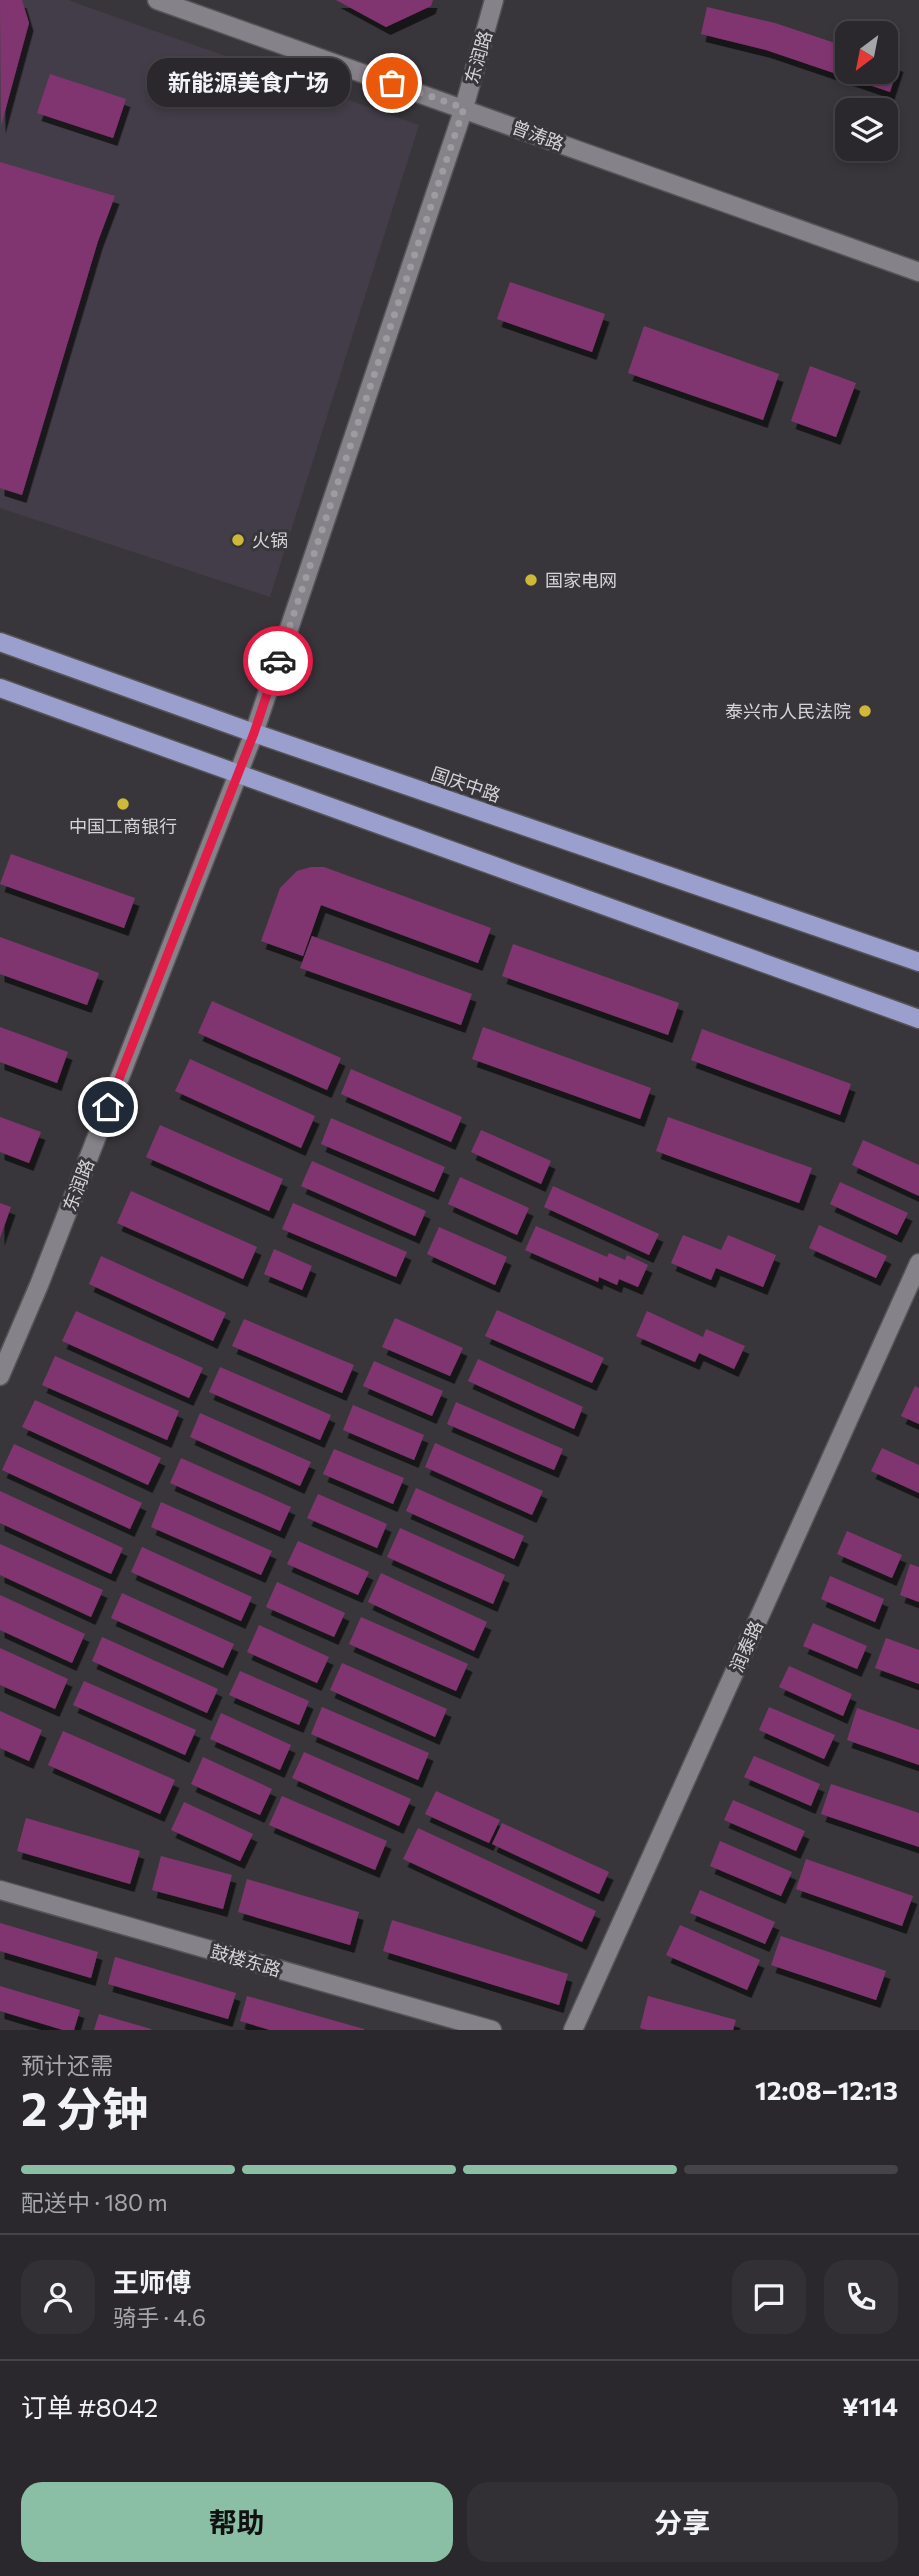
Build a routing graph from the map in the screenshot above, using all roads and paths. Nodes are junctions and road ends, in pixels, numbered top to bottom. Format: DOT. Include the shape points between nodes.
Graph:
graph roads {
  1 [pos="157,0"];
  2 [pos="494,0"];
  3 [pos="464,108"];
  4 [pos="919,272"];
  5 [pos="0,642"];
  6 [pos="0,688"];
  7 [pos="254,733"];
  8 [pos="238,772"];
  9 [pos="919,962"];
  10 [pos="919,1018"];
  11 [pos="919,1263"];
  12 [pos="0,1376"];
  13 [pos="0,1890"];
  14 [pos="492,2030"];
  15 [pos="573,2030"];
  1 -- 3 [label="street, 曾涛路"];
  2 -- 3 [label="street, 东润路"];
  3 -- 4 [label="street, 曾涛路"];
  3 -- 7 [label="street, 东润路"];
  5 -- 7 [label="main road, 国庆中路"];
  6 -- 8 [label="main road"];
  7 -- 8 [label="street, 东润路"];
  7 -- 9 [label="main road, 国庆中路"];
  8 -- 10 [label="main road"];
  8 -- 12 [label="street, 东润路"];
  11 -- 15 [label="street, 润泰路"];
  13 -- 14 [label="street, 鼓楼东路"];
}
